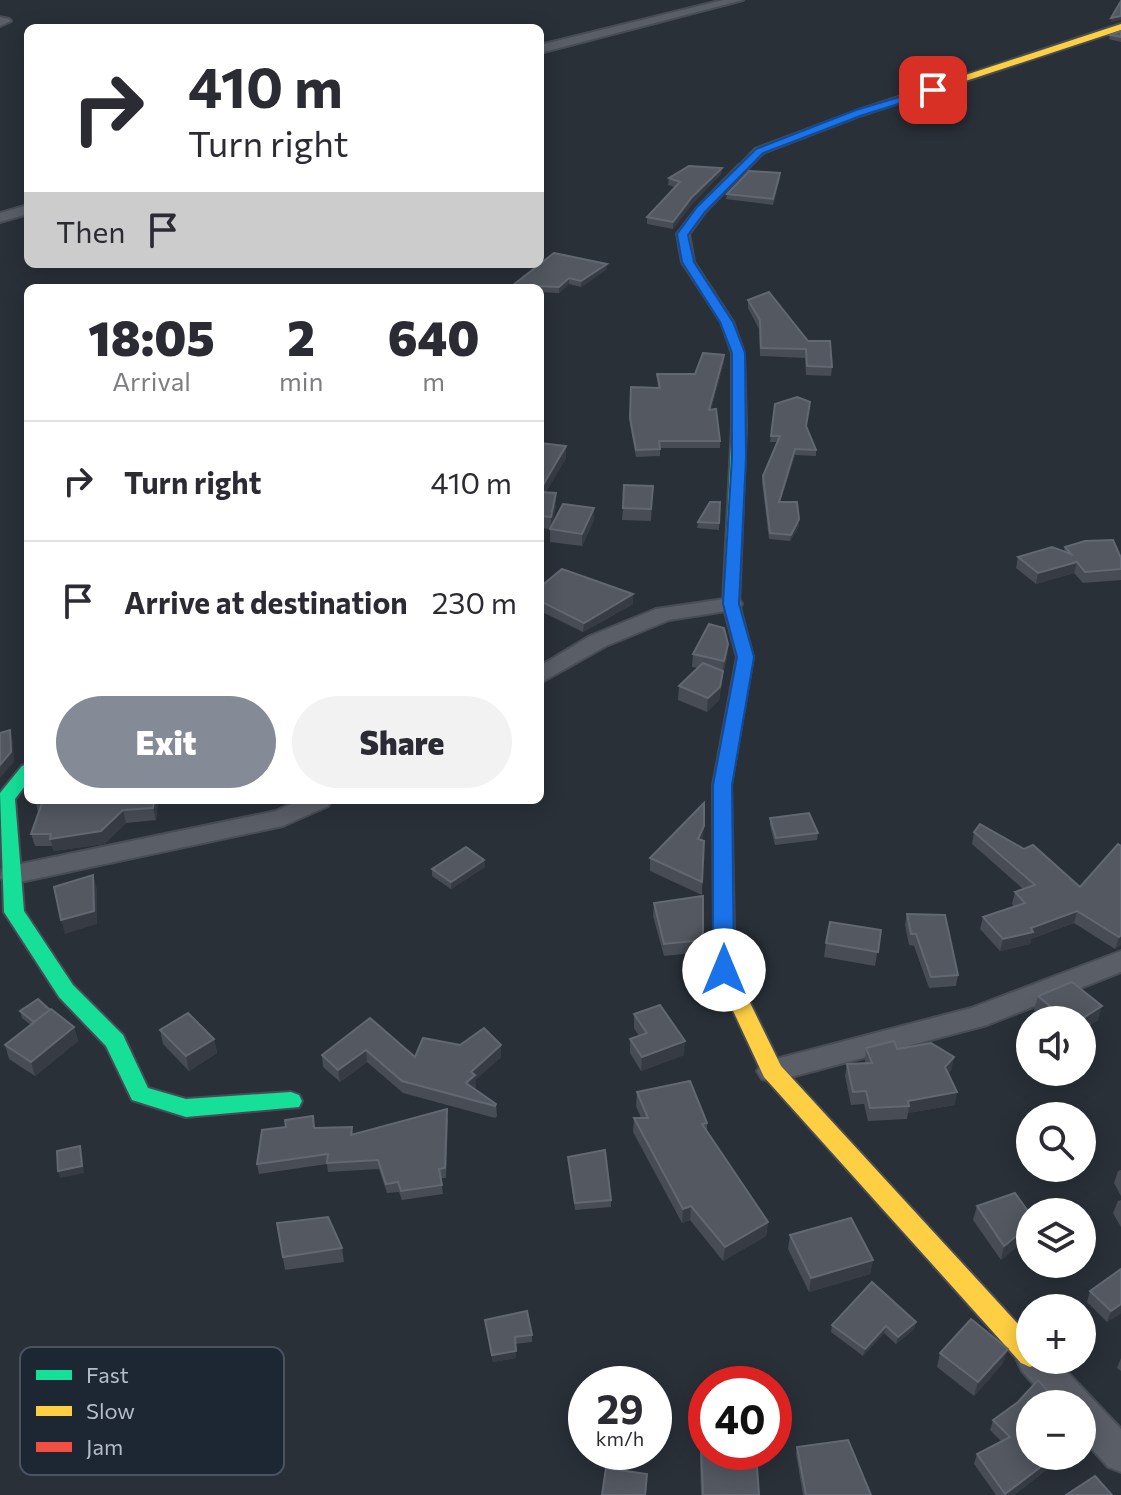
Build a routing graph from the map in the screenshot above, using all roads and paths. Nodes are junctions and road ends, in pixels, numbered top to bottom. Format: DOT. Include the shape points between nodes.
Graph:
graph roads {
  1 [pos="737,0"];
  2 [pos="1121,27"];
  3 [pos="544,48"];
  4 [pos="24,210"];
  5 [pos="0,218"];
  6 [pos="731,604"];
  7 [pos="544,674"];
  8 [pos="24,775"];
  9 [pos="311,804"];
  10 [pos="11,875"];
  11 [pos="1121,961"];
  12 [pos="772,1071"];
  13 [pos="291,1101"];
  14 [pos="1016,1340"];
  15 [pos="1047,1374"];
  16 [pos="1061,1390"];
  17 [pos="1096,1427"];
  18 [pos="1121,1455"];
  1 -- 3 [label="street"];
  2 -- 6 [label="street" via="759,151 683,234 688,262 727,322 738,353"];
  4 -- 5 [label="street"];
  6 -- 7 [label="street" via="664,614 598,641"];
  6 -- 12 [label="street" via="745,657 722,785 724,970"];
  8 -- 10 [label="street" via="6,798"];
  9 -- 10 [label="street" via="283,818"];
  10 -- 13 [label="street" via="14,912 66,991 115,1041 140,1094 186,1108"];
  11 -- 12 [label="street" via="977,1017"];
  12 -- 14 [label="street"];
  15 -- 16 [label="street"];
  17 -- 18 [label="street"];
}
